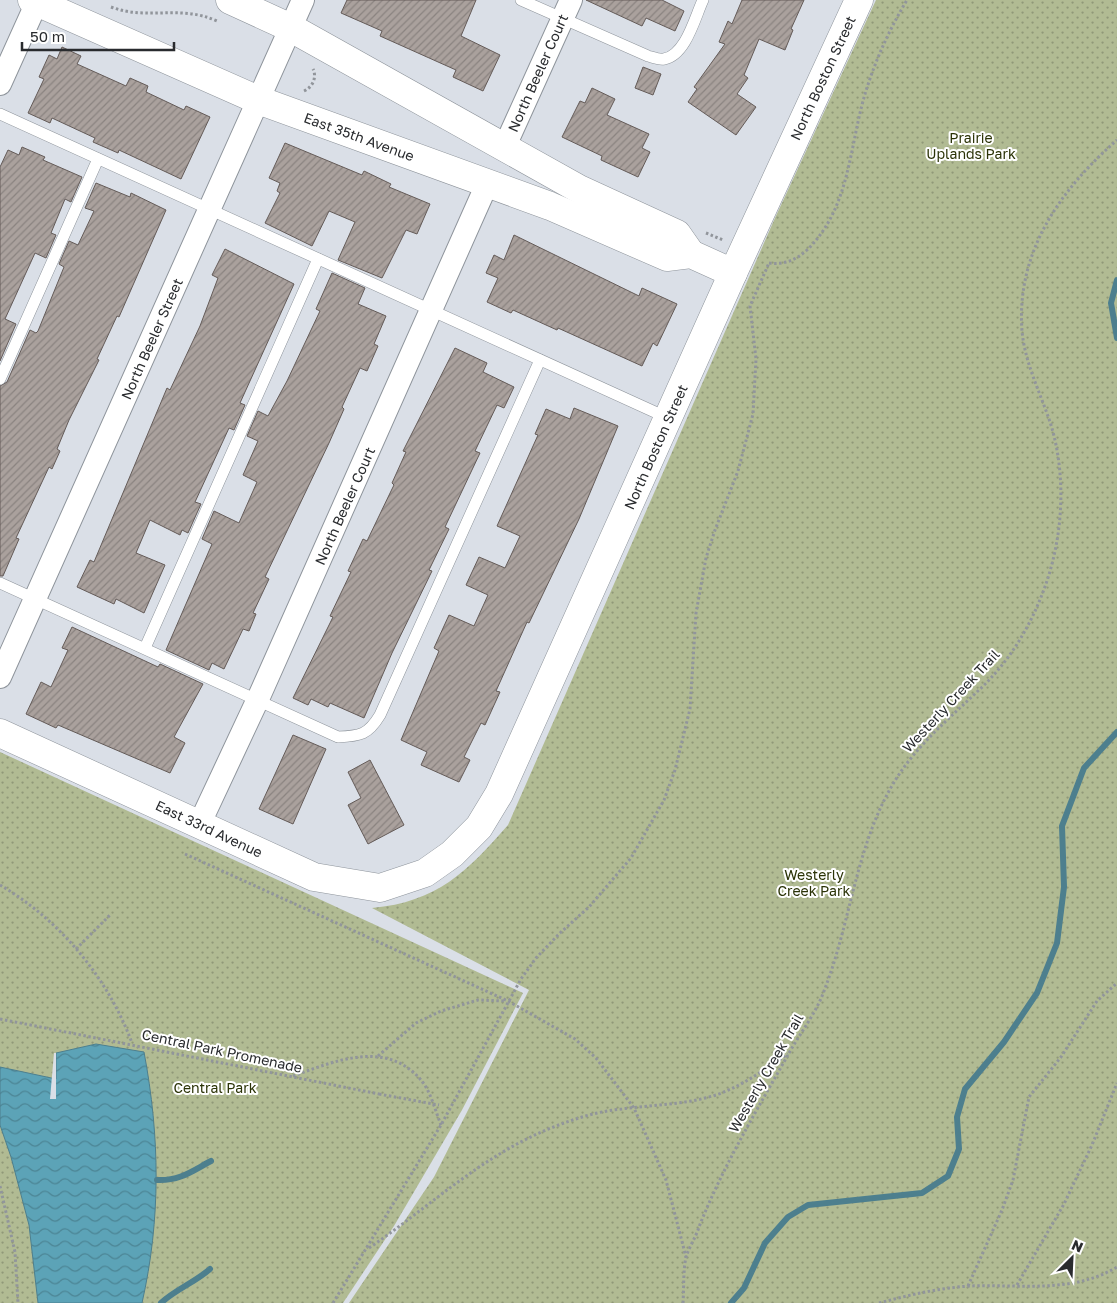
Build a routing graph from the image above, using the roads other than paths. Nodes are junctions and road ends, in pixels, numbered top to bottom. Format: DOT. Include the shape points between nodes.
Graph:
graph roads {
  1 [pos="303,0"];
  2 [pos="521,0"];
  3 [pos="703,0"];
  4 [pos="859,0"];
  5 [pos="34,1"];
  6 [pos="566,9"];
  7 [pos="225,11"];
  8 [pos="291,28"];
  9 [pos="0,84"];
  10 [pos="258,100"];
  11 [pos="0,114"];
  12 [pos="505,146"];
  13 [pos="98,159"];
  14 [pos="487,184"];
  15 [pos="210,209"];
  16 [pos="691,254"];
  17 [pos="318,258"];
  18 [pos="733,273"];
  19 [pos="432,310"];
  20 [pos="540,360"];
  21 [pos="0,379"];
  22 [pos="669,418"];
  23 [pos="0,583"];
  24 [pos="35,599"];
  25 [pos="145,648"];
  26 [pos="0,677"];
  27 [pos="258,699"];
  28 [pos="0,733"];
  29 [pos="199,825"];
  30 [pos="425,873"];
  1 -- 8 [label="street, North Beeler Street"];
  2 -- 6 [label="lane"];
  3 -- 6 [label="lane" via="684,42 675,54 663,59 648,56"];
  4 -- 18 [label="street, North Boston Street"];
  5 -- 9 [label="street"];
  5 -- 10 [label="street, East 35th Avenue"];
  6 -- 12 [label="street, North Beeler Court"];
  7 -- 8 [label="street"];
  8 -- 10 [label="street, North Beeler Street"];
  8 -- 12 [label="street"];
  10 -- 14 [label="street, East 35th Avenue"];
  10 -- 15 [label="street, North Beeler Street"];
  11 -- 13 [label="lane"];
  12 -- 16 [label="street" via="579,189 677,234"];
  13 -- 15 [label="lane"];
  13 -- 21 [label="lane"];
  14 -- 16 [label="street, East 35th Avenue" via="582,219 667,257"];
  14 -- 19 [label="street, North Beeler Court"];
  15 -- 17 [label="lane"];
  15 -- 24 [label="street, North Beeler Street"];
  16 -- 18 [label="street"];
  17 -- 19 [label="lane"];
  17 -- 25 [label="lane"];
  18 -- 22 [label="street, North Boston Street"];
  19 -- 20 [label="lane"];
  19 -- 27 [label="street, North Beeler Court"];
  20 -- 22 [label="lane"];
  20 -- 27 [label="lane" via="380,716 371,729 356,736 338,737"];
  22 -- 30 [label="street, North Boston Street" via="499,794 479,827 452,854"];
  23 -- 24 [label="lane"];
  24 -- 25 [label="lane"];
  24 -- 26 [label="street, North Beeler Street"];
  25 -- 27 [label="lane"];
  27 -- 29 [label="street, North Beeler Court"];
  28 -- 29 [label="street, East 33rd Avenue"];
  29 -- 30 [label="street, East 33rd Avenue" via="314,877 380,888"];
}
